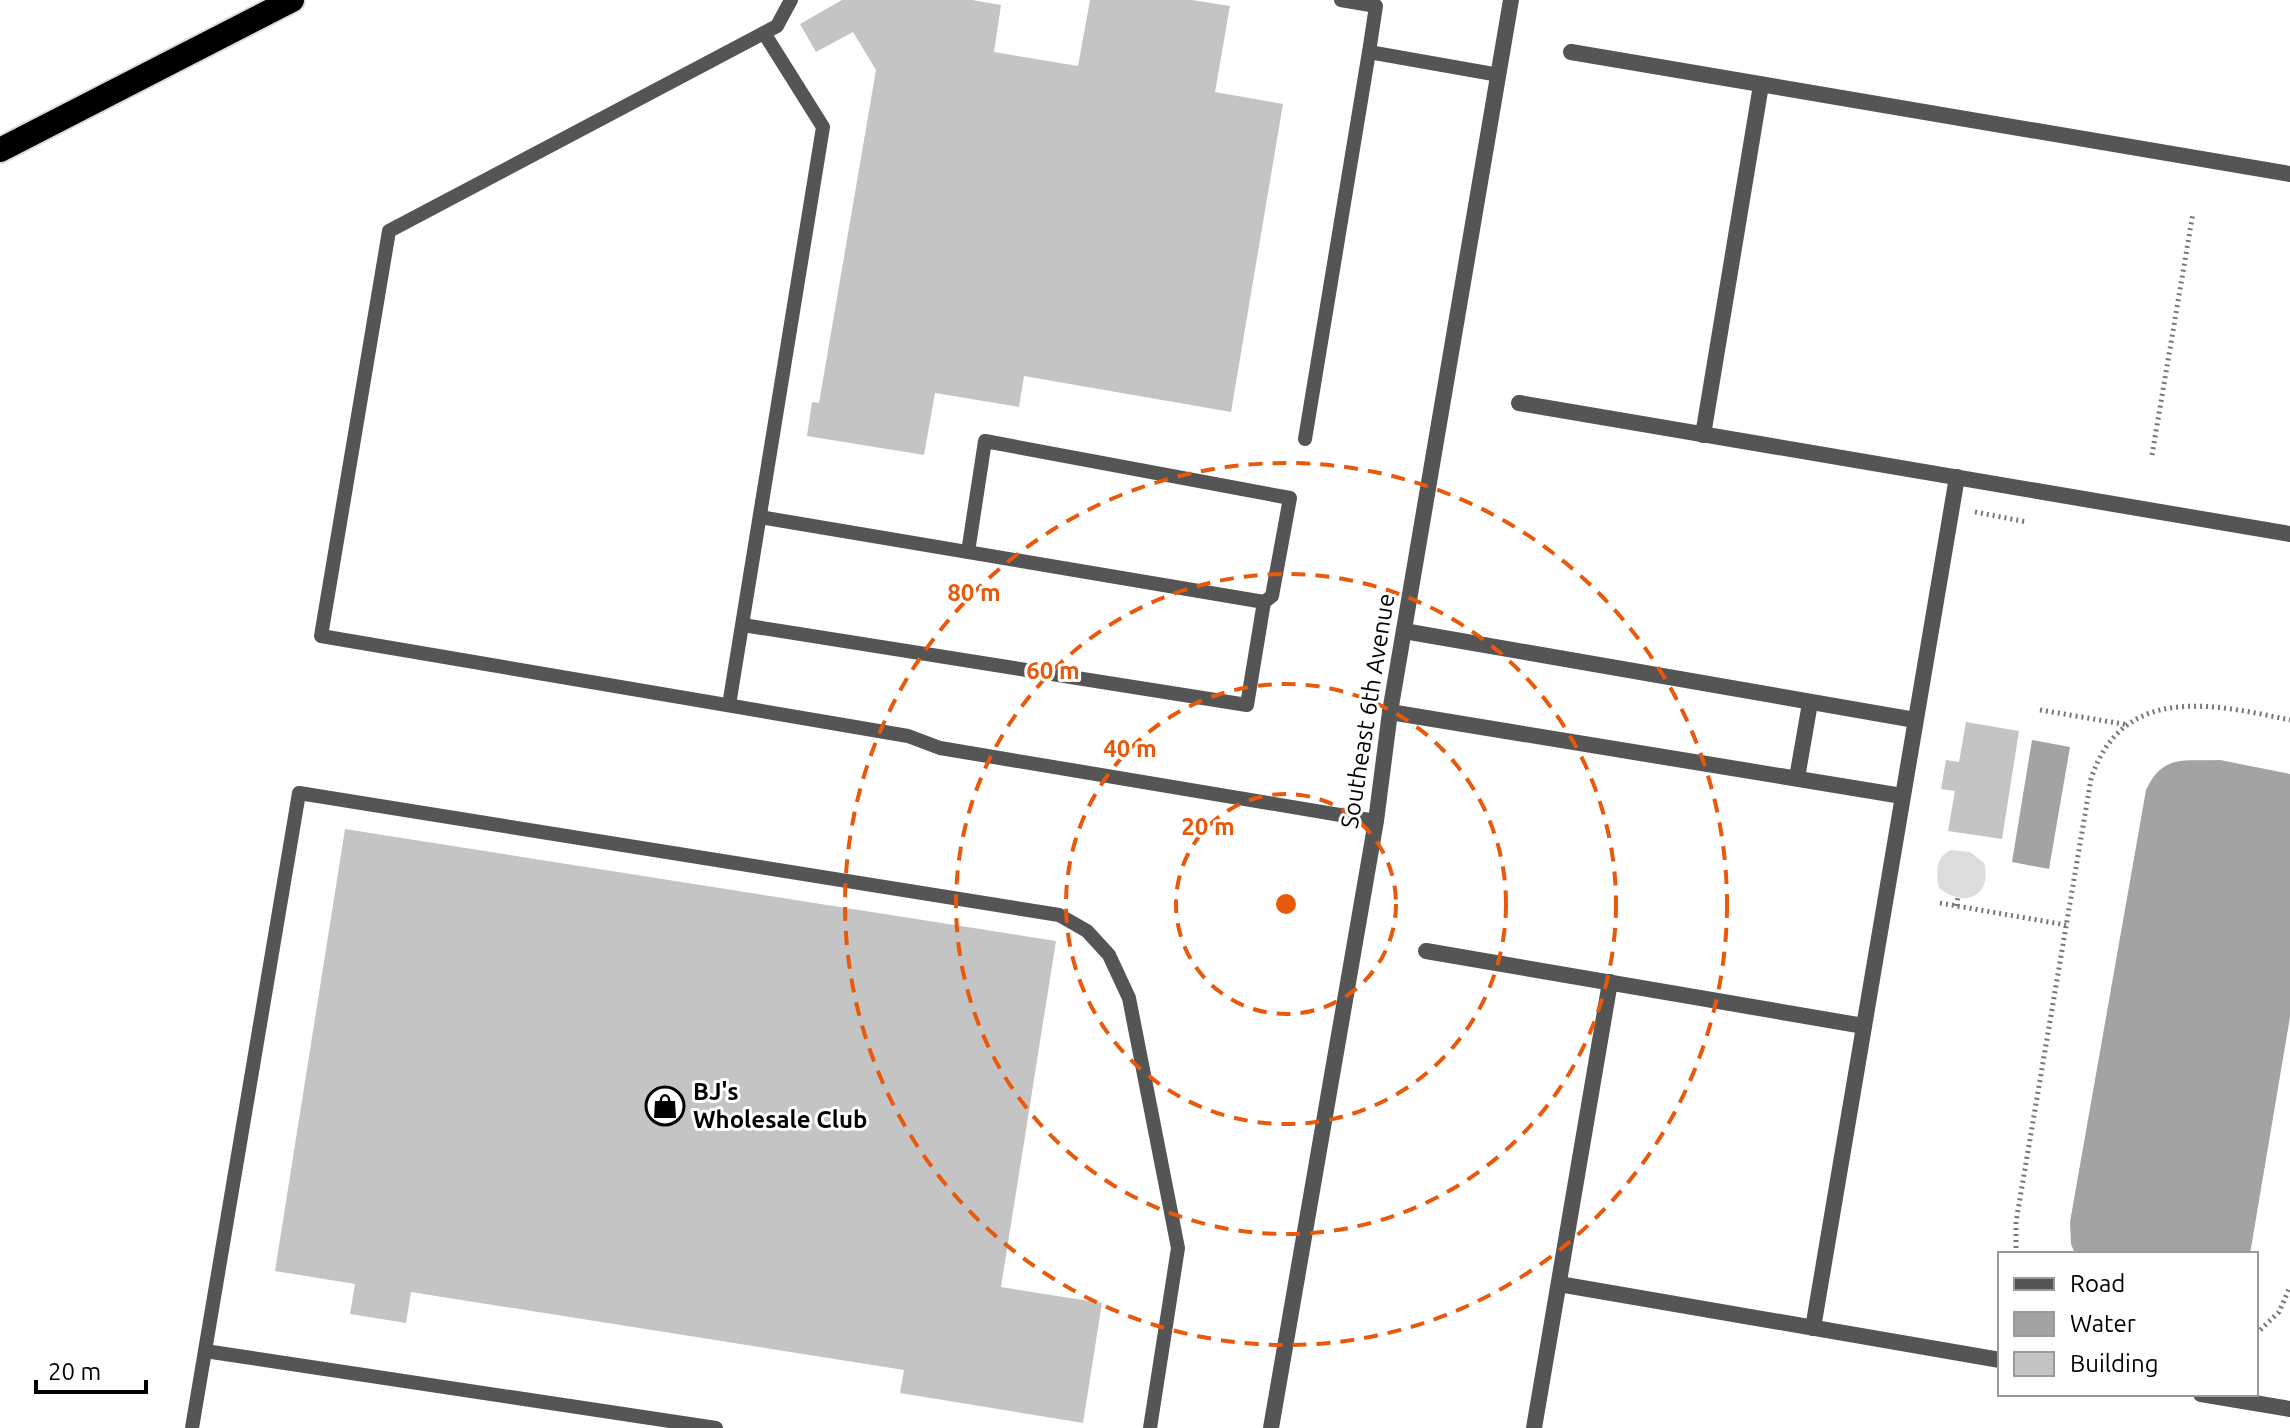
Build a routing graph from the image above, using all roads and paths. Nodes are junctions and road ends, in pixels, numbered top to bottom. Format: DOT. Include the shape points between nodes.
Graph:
graph roads {
  1 [pos="292,0"];
  2 [pos="791,0"];
  3 [pos="1341,0"];
  4 [pos="1511,0"];
  5 [pos="764,33"];
  6 [pos="1369,52"];
  7 [pos="1571,52"];
  8 [pos="1499,75"];
  9 [pos="1761,85"];
  10 [pos="0,150"];
  11 [pos="2290,174"];
  12 [pos="2193,213"];
  13 [pos="1519,403"];
  14 [pos="1703,435"];
  15 [pos="1305,439"];
  16 [pos="2152,455"];
  17 [pos="1957,477"];
  18 [pos="1974,512"];
  19 [pos="760,517"];
  20 [pos="2027,522"];
  21 [pos="2290,534"];
  22 [pos="968,552"];
  23 [pos="1264,602"];
  24 [pos="743,625"];
  25 [pos="1404,631"];
  26 [pos="1810,703"];
  27 [pos="729,705"];
  28 [pos="2040,710"];
  29 [pos="1390,712"];
  30 [pos="1915,720"];
  31 [pos="2290,720"];
  32 [pos="2129,725"];
  33 [pos="1797,778"];
  34 [pos="1902,796"];
  35 [pos="1376,821"];
  36 [pos="1958,897"];
  37 [pos="1940,903"];
  38 [pos="1956,906"];
  39 [pos="2066,925"];
  40 [pos="1426,951"];
  41 [pos="1610,982"];
  42 [pos="1864,1026"];
  43 [pos="2016,1252"];
  44 [pos="1559,1284"];
  45 [pos="2290,1287"];
  46 [pos="1813,1328"];
  47 [pos="2258,1332"];
  48 [pos="205,1351"];
  49 [pos="1998,1360"];
  50 [pos="2213,1396"];
  51 [pos="2290,1409"];
  52 [pos="192,1428"];
  53 [pos="716,1428"];
  54 [pos="1150,1428"];
  55 [pos="1271,1428"];
  56 [pos="1534,1428"];
  1 -- 10 [label="highway"];
  2 -- 5 [label="lane" via="777,26"];
  3 -- 6 [label="lane" via="1376,6"];
  4 -- 8 [label="street, Southeast 6th Avenue"];
  5 -- 19 [label="lane" via="823,127"];
  5 -- 27 [label="lane" via="389,231 321,636"];
  6 -- 8 [label="lane"];
  6 -- 15 [label="lane"];
  7 -- 9 [label="street"];
  8 -- 25 [label="street, Southeast 6th Avenue"];
  9 -- 11 [label="street"];
  9 -- 14 [label="street"];
  12 -- 16 [label="path"];
  13 -- 14 [label="street"];
  14 -- 17 [label="street"];
  17 -- 21 [label="street"];
  17 -- 30 [label="street"];
  18 -- 20 [label="path"];
  19 -- 22 [label="lane"];
  19 -- 24 [label="lane"];
  22 -- 23 [label="lane"];
  22 -- 23 [label="lane" via="985,441 1290,498 1272,596"];
  23 -- 24 [label="lane" via="1247,705"];
  24 -- 27 [label="lane"];
  25 -- 26 [label="street"];
  25 -- 29 [label="street, Southeast 6th Avenue"];
  26 -- 30 [label="street"];
  26 -- 33 [label="street"];
  27 -- 35 [label="lane" via="908,736 940,748"];
  28 -- 32 [label="path"];
  29 -- 33 [label="street"];
  29 -- 35 [label="street, Southeast 6th Avenue"];
  30 -- 34 [label="street"];
  31 -- 32 [label="path" via="2186,705"];
  32 -- 39 [label="path" via="2103,752 2091,779"];
  33 -- 34 [label="street"];
  34 -- 42 [label="street"];
  35 -- 55 [label="street, Southeast 6th Avenue"];
  36 -- 38 [label="path"];
  37 -- 38 [label="path"];
  38 -- 39 [label="path"];
  39 -- 43 [label="path" via="2016,1222"];
  40 -- 41 [label="street"];
  41 -- 42 [label="street"];
  41 -- 44 [label="street"];
  42 -- 46 [label="street"];
  44 -- 46 [label="street"];
  44 -- 56 [label="street"];
  45 -- 47 [label="path" via="2279,1312"];
  46 -- 49 [label="street"];
  48 -- 52 [label="lane"];
  48 -- 53 [label="lane"];
  48 -- 54 [label="lane" via="299,793 1059,915 1087,931 1109,955 1129,998 1178,1248"];
  50 -- 51 [label="street"];
}
